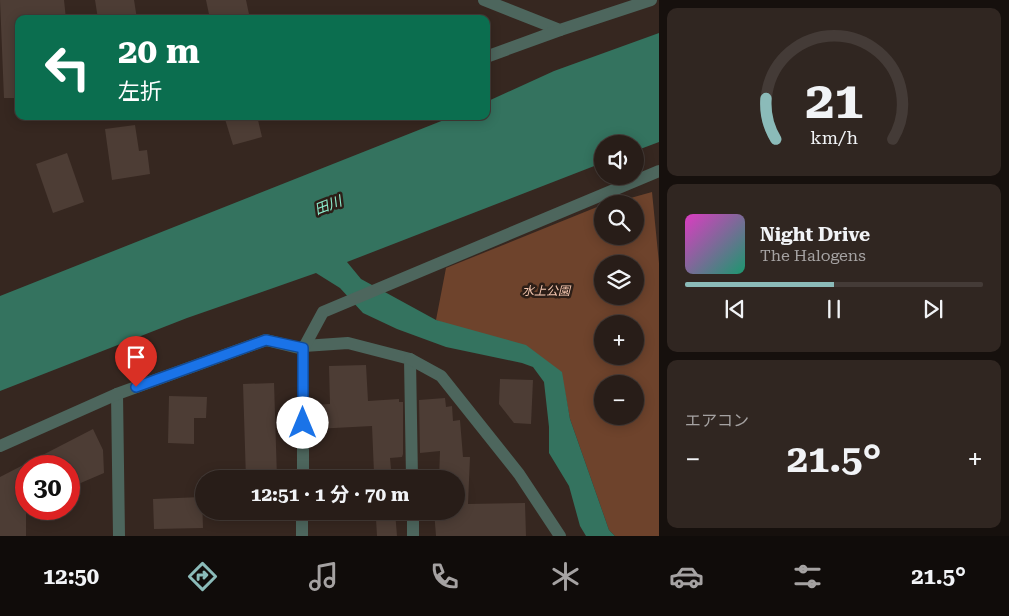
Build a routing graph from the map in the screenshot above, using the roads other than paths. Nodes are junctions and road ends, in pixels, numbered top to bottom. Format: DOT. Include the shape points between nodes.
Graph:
graph roads {
  1 [pos="484,0"];
  2 [pos="651,0"];
  3 [pos="560,30"];
  4 [pos="490,56"];
  5 [pos="659,171"];
  6 [pos="304,347"];
  7 [pos="410,359"];
  8 [pos="117,394"];
  9 [pos="0,446"];
  10 [pos="303,470"];
  11 [pos="412,470"];
  12 [pos="302,520"];
  13 [pos="413,520"];
  14 [pos="119,536"];
  15 [pos="302,536"];
  16 [pos="413,536"];
  17 [pos="560,536"];
  1 -- 3 [label="street"];
  2 -- 3 [label="street"];
  3 -- 4 [label="street"];
  5 -- 6 [label="street" via="323,312"];
  6 -- 7 [label="street" via="348,343"];
  6 -- 8 [label="street" via="266,340"];
  6 -- 10 [label="street"];
  7 -- 11 [label="street"];
  7 -- 17 [label="street" via="441,376 519,474"];
  8 -- 9 [label="street"];
  8 -- 14 [label="street"];
  12 -- 15 [label="street"];
  13 -- 16 [label="street"];
}
